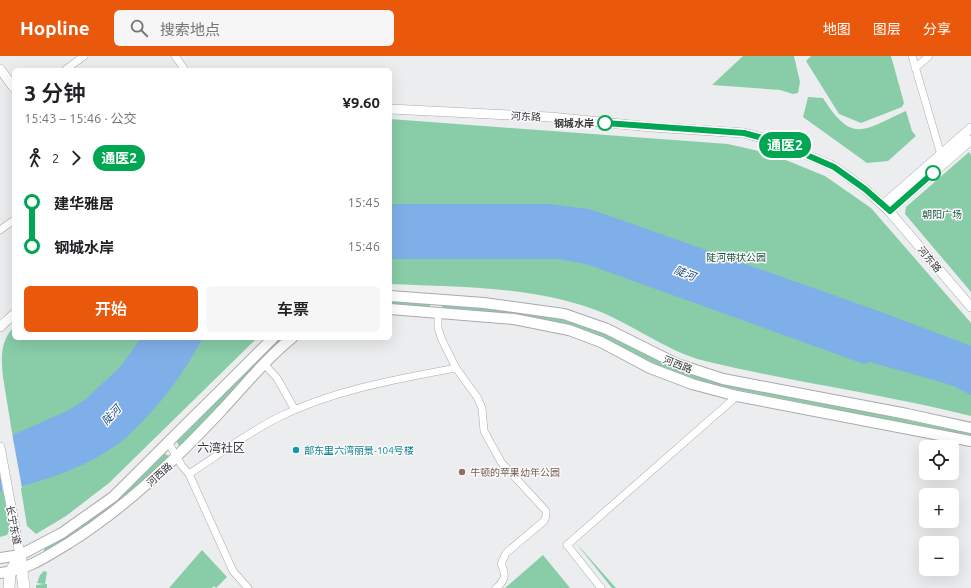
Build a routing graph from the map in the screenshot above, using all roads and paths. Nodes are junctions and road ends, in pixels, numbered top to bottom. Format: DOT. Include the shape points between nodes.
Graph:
graph roads {
  1 [pos="84,56"];
  2 [pos="175,56"];
  3 [pos="912,56"];
  4 [pos="929,56"];
  5 [pos="67,68"];
  6 [pos="184,68"];
  7 [pos="915,68"];
  8 [pos="0,69"];
  9 [pos="12,85"];
  10 [pos="392,109"];
  11 [pos="971,128"];
  12 [pos="971,140"];
  13 [pos="941,154"];
  14 [pos="886,208"];
  15 [pos="12,221"];
  16 [pos="0,230"];
  17 [pos="392,296"];
  18 [pos="436,299"];
  19 [pos="971,308"];
  20 [pos="392,309"];
  21 [pos="438,312"];
  22 [pos="12,316"];
  23 [pos="0,327"];
  24 [pos="270,340"];
  25 [pos="290,340"];
  26 [pos="265,365"];
  27 [pos="456,368"];
  28 [pos="737,396"];
  29 [pos="295,410"];
  30 [pos="970,428"];
  31 [pos="969,441"];
  32 [pos="168,442"];
  33 [pos="0,447"];
  34 [pos="177,458"];
  35 [pos="189,474"];
  36 [pos="20,555"];
  37 [pos="0,558"];
  38 [pos="22,569"];
  39 [pos="5,573"];
  40 [pos="9,588"];
  41 [pos="24,588"];
  42 [pos="248,588"];
  43 [pos="496,588"];
  44 [pos="601,588"];
  1 -- 5 [label="street"];
  2 -- 6 [label="street"];
  3 -- 7 [label="street"];
  4 -- 7 [label="street"];
  7 -- 13 [label="street"];
  8 -- 9 [label="street"];
  10 -- 14 [label="street, 河东路" via="550,117 744,133 777,142 834,167"];
  11 -- 13 [label="street"];
  12 -- 14 [label="street"];
  13 -- 14 [label="street"];
  14 -- 19 [label="street, 河东路"];
  15 -- 16 [label="street"];
  17 -- 18 [label="main road, 河西路"];
  18 -- 21 [label="main road"];
  18 -- 30 [label="main road, 河西路" via="484,302 564,314 607,329 677,364 723,379"];
  20 -- 21 [label="main road, 河西路"];
  21 -- 27 [label="street" via="438,328"];
  21 -- 28 [label="main road, 河西路" via="514,319 569,330 601,342 650,368 692,384"];
  22 -- 23 [label="street"];
  24 -- 32 [label="main road, 河西路"];
  25 -- 26 [label="main road, 河西路"];
  26 -- 29 [label="street" via="277,378"];
  26 -- 34 [label="main road, 河西路"];
  27 -- 29 [label="street" via="376,384"];
  27 -- 43 [label="street" via="477,397 482,408 484,431 501,462 546,511 544,521 502,558 505,579"];
  28 -- 31 [label="main road, 河西路"];
  28 -- 44 [label="street" via="567,545"];
  29 -- 35 [label="street" via="243,438"];
  32 -- 34 [label="street"];
  32 -- 36 [label="main road, 河西路" via="113,497 62,533"];
  33 -- 36 [label="street, 长宁东道"];
  34 -- 35 [label="street"];
  34 -- 38 [label="main road, 河西路" via="149,484 93,528"];
  35 -- 42 [label="street" via="233,571"];
  36 -- 37 [label="main road, 河西路"];
  36 -- 38 [label="main road, 长宁东道"];
  36 -- 39 [label="main road, 长宁东道"];
  38 -- 39 [label="main road, 河西路"];
  38 -- 41 [label="main road, 长宁东道"];
  39 -- 40 [label="main road, 长宁东道"];
}
